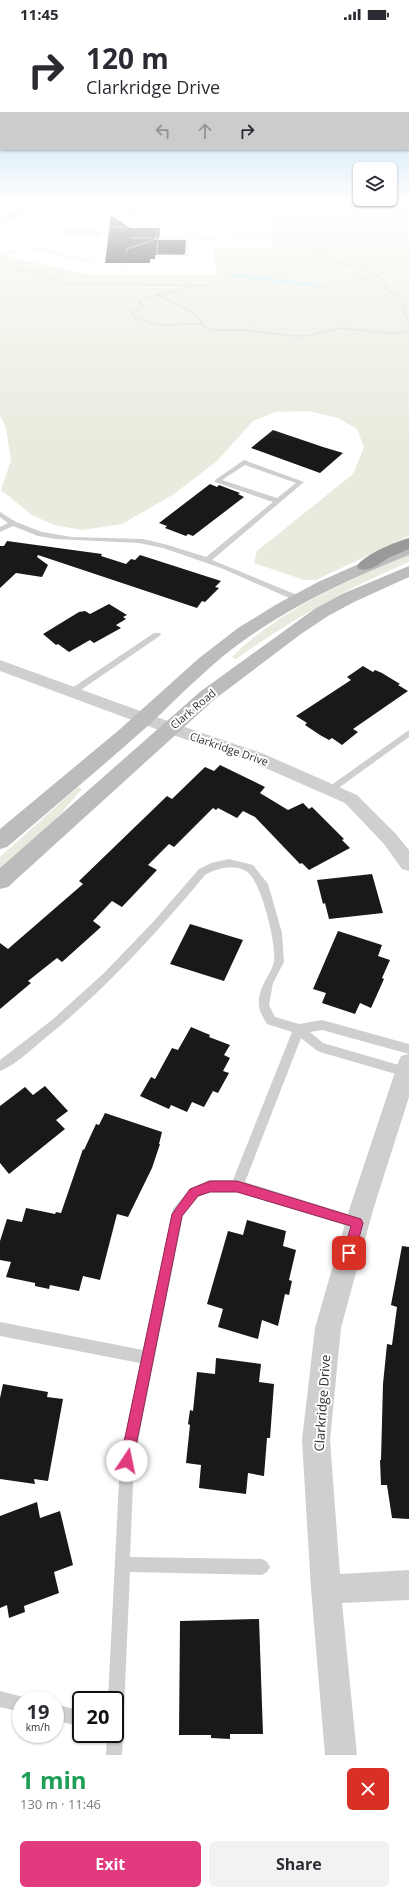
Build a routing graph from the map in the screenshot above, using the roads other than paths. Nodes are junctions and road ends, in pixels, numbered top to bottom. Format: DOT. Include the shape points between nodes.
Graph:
graph roads {
  1 [pos="278,501"];
  2 [pos="0,514"];
  3 [pos="13,523"];
  4 [pos="0,530"];
  5 [pos="409,543"];
  6 [pos="409,549"];
  7 [pos="206,561"];
  8 [pos="365,566"];
  9 [pos="409,571"];
  10 [pos="299,599"];
  11 [pos="157,635"];
  12 [pos="0,665"];
  13 [pos="72,692"];
  14 [pos="143,719"];
  15 [pos="170,728"];
  16 [pos="409,733"];
  17 [pos="330,790"];
  18 [pos="0,841"];
  19 [pos="409,864"];
  20 [pos="0,881"];
  21 [pos="299,1030"];
  22 [pos="408,1061"];
  23 [pos="0,1066"];
  24 [pos="237,1186"];
  25 [pos="357,1223"];
  26 [pos="0,1329"];
  27 [pos="148,1358"];
  28 [pos="123,1564"];
  29 [pos="262,1567"];
  30 [pos="409,1585"];
  31 [pos="326,1589"];
  32 [pos="117,1691"];
  33 [pos="0,1699"];
  34 [pos="12,1702"];
  35 [pos="114,1743"];
  36 [pos="114,1755"];
  37 [pos="341,1755"];
  1 -- 1 [label="lane" via="301,482 244,462 217,481"];
  1 -- 7 [label="lane"];
  2 -- 3 [label="lane"];
  3 -- 4 [label="lane"];
  3 -- 7 [label="lane" via="42,534 62,538 145,542"];
  5 -- 8 [label="highway"];
  6 -- 8 [label="main road"];
  7 -- 10 [label="lane"];
  8 -- 10 [label="main road"];
  9 -- 15 [label="main road, Clark Road" via="322,612 208,695"];
  10 -- 14 [label="main road" via="244,632 208,659"];
  11 -- 13 [label="lane"];
  12 -- 13 [label="street, Clarkridge Drive"];
  13 -- 14 [label="street, Clarkridge Drive"];
  14 -- 15 [label="street, Clarkridge Drive"];
  14 -- 18 [label="main road"];
  15 -- 17 [label="street, Clarkridge Drive" via="258,758"];
  15 -- 20 [label="main road, Clark Road"];
  16 -- 17 [label="lane"];
  17 -- 19 [label="street, Clarkridge Drive" via="351,799 390,839"];
  21 -- 22 [label="lane" via="320,1047"];
  21 -- 22 [label="lane" via="322,1025"];
  21 -- 23 [label="lane" via="271,1021 264,1005 268,983 279,962 277,933 263,884 250,868 229,863 202,872 116,969 37,1040"];
  21 -- 24 [label="lane"];
  22 -- 25 [label="street, Clarkridge Drive"];
  24 -- 25 [label="lane"];
  24 -- 27 [label="lane" via="210,1186 194,1193 177,1214"];
  25 -- 31 [label="street, Clarkridge Drive" via="328,1328 316,1440"];
  26 -- 27 [label="lane"];
  27 -- 28 [label="lane" via="127,1461"];
  28 -- 29 [label="lane"];
  28 -- 32 [label="lane"];
  30 -- 31 [label="street"];
  31 -- 37 [label="street, Clarkridge Drive"];
  33 -- 34 [label="lane"];
  35 -- 36 [label="lane"];
}
